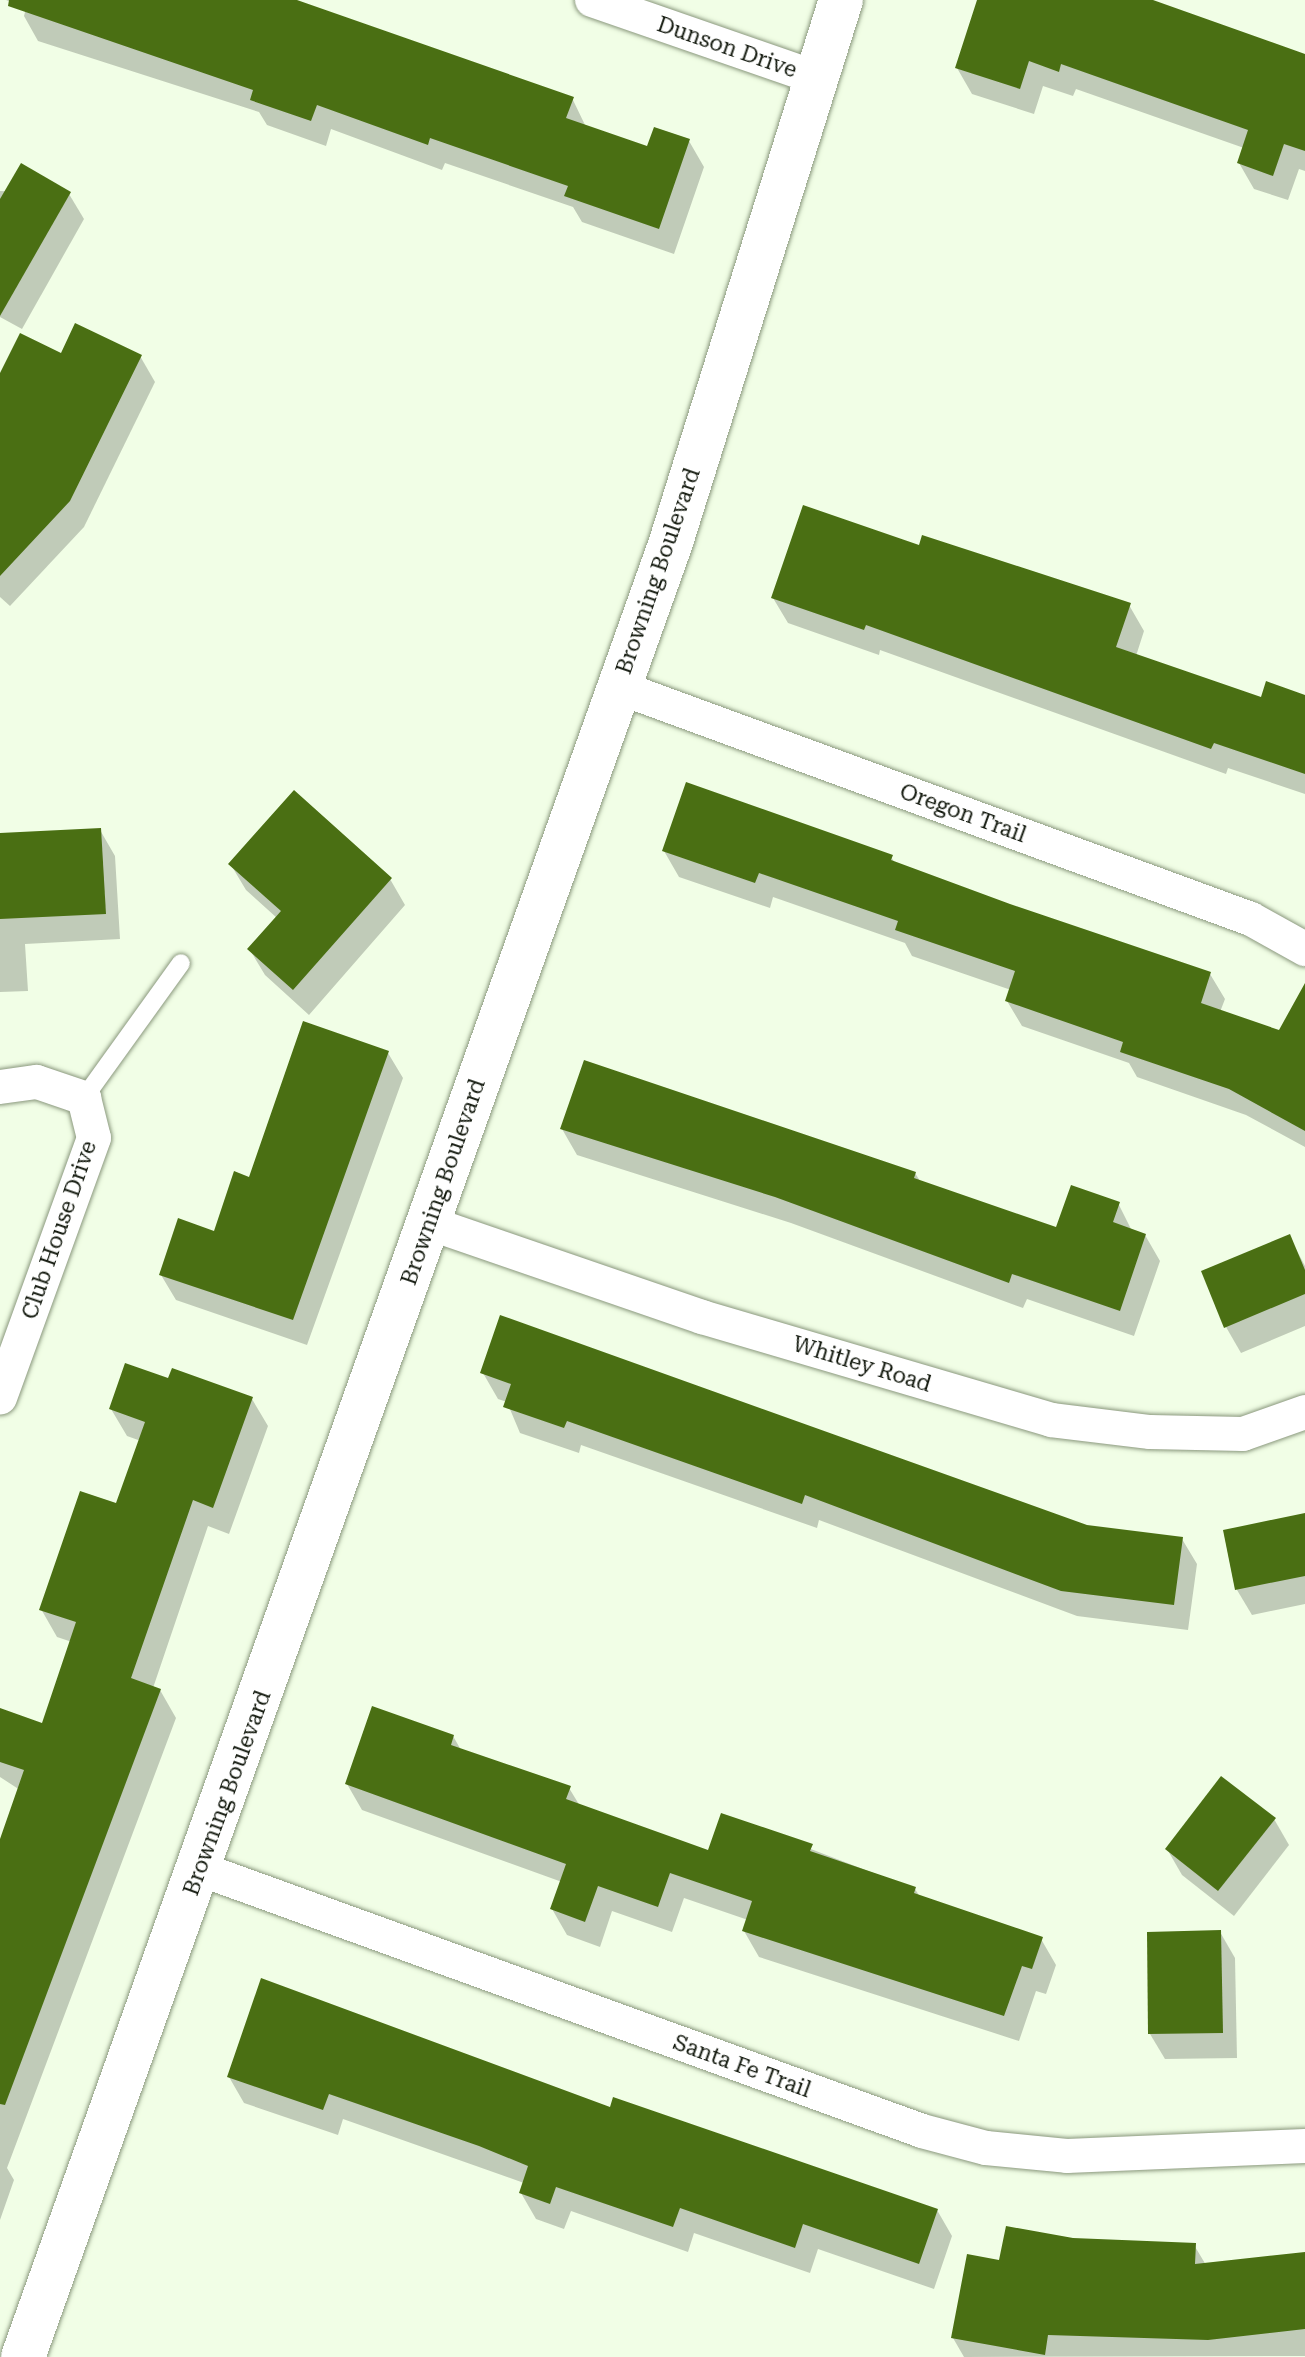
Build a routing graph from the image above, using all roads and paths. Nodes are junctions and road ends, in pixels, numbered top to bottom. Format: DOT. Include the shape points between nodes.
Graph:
graph roads {
  1 [pos="592,0"];
  2 [pos="841,0"];
  3 [pos="817,78"];
  4 [pos="618,687"];
  5 [pos="1305,949"];
  6 [pos="181,963"];
  7 [pos="0,1087"];
  8 [pos="84,1098"];
  9 [pos="429,1223"];
  10 [pos="0,1397"];
  11 [pos="1305,1412"];
  12 [pos="200,1869"];
  13 [pos="1305,2146"];
  14 [pos="23,2357"];
  1 -- 3 [label="street, Dunson Drive"];
  2 -- 3 [label="street, Browning Boulevard"];
  3 -- 4 [label="street, Browning Boulevard" via="671,542"];
  4 -- 5 [label="street, Oregon Trail" via="1251,919"];
  4 -- 9 [label="street, Browning Boulevard"];
  6 -- 8 [label="lane"];
  7 -- 8 [label="street" via="37,1082"];
  8 -- 10 [label="street, Club House Drive" via="94,1138"];
  9 -- 11 [label="street, Whitley Road" via="702,1317 1051,1420 1150,1432 1243,1434"];
  9 -- 12 [label="street, Browning Boulevard"];
  12 -- 13 [label="street, Santa Fe Trail" via="922,2131 986,2148 1067,2156"];
  12 -- 14 [label="street, Browning Boulevard"];
}
